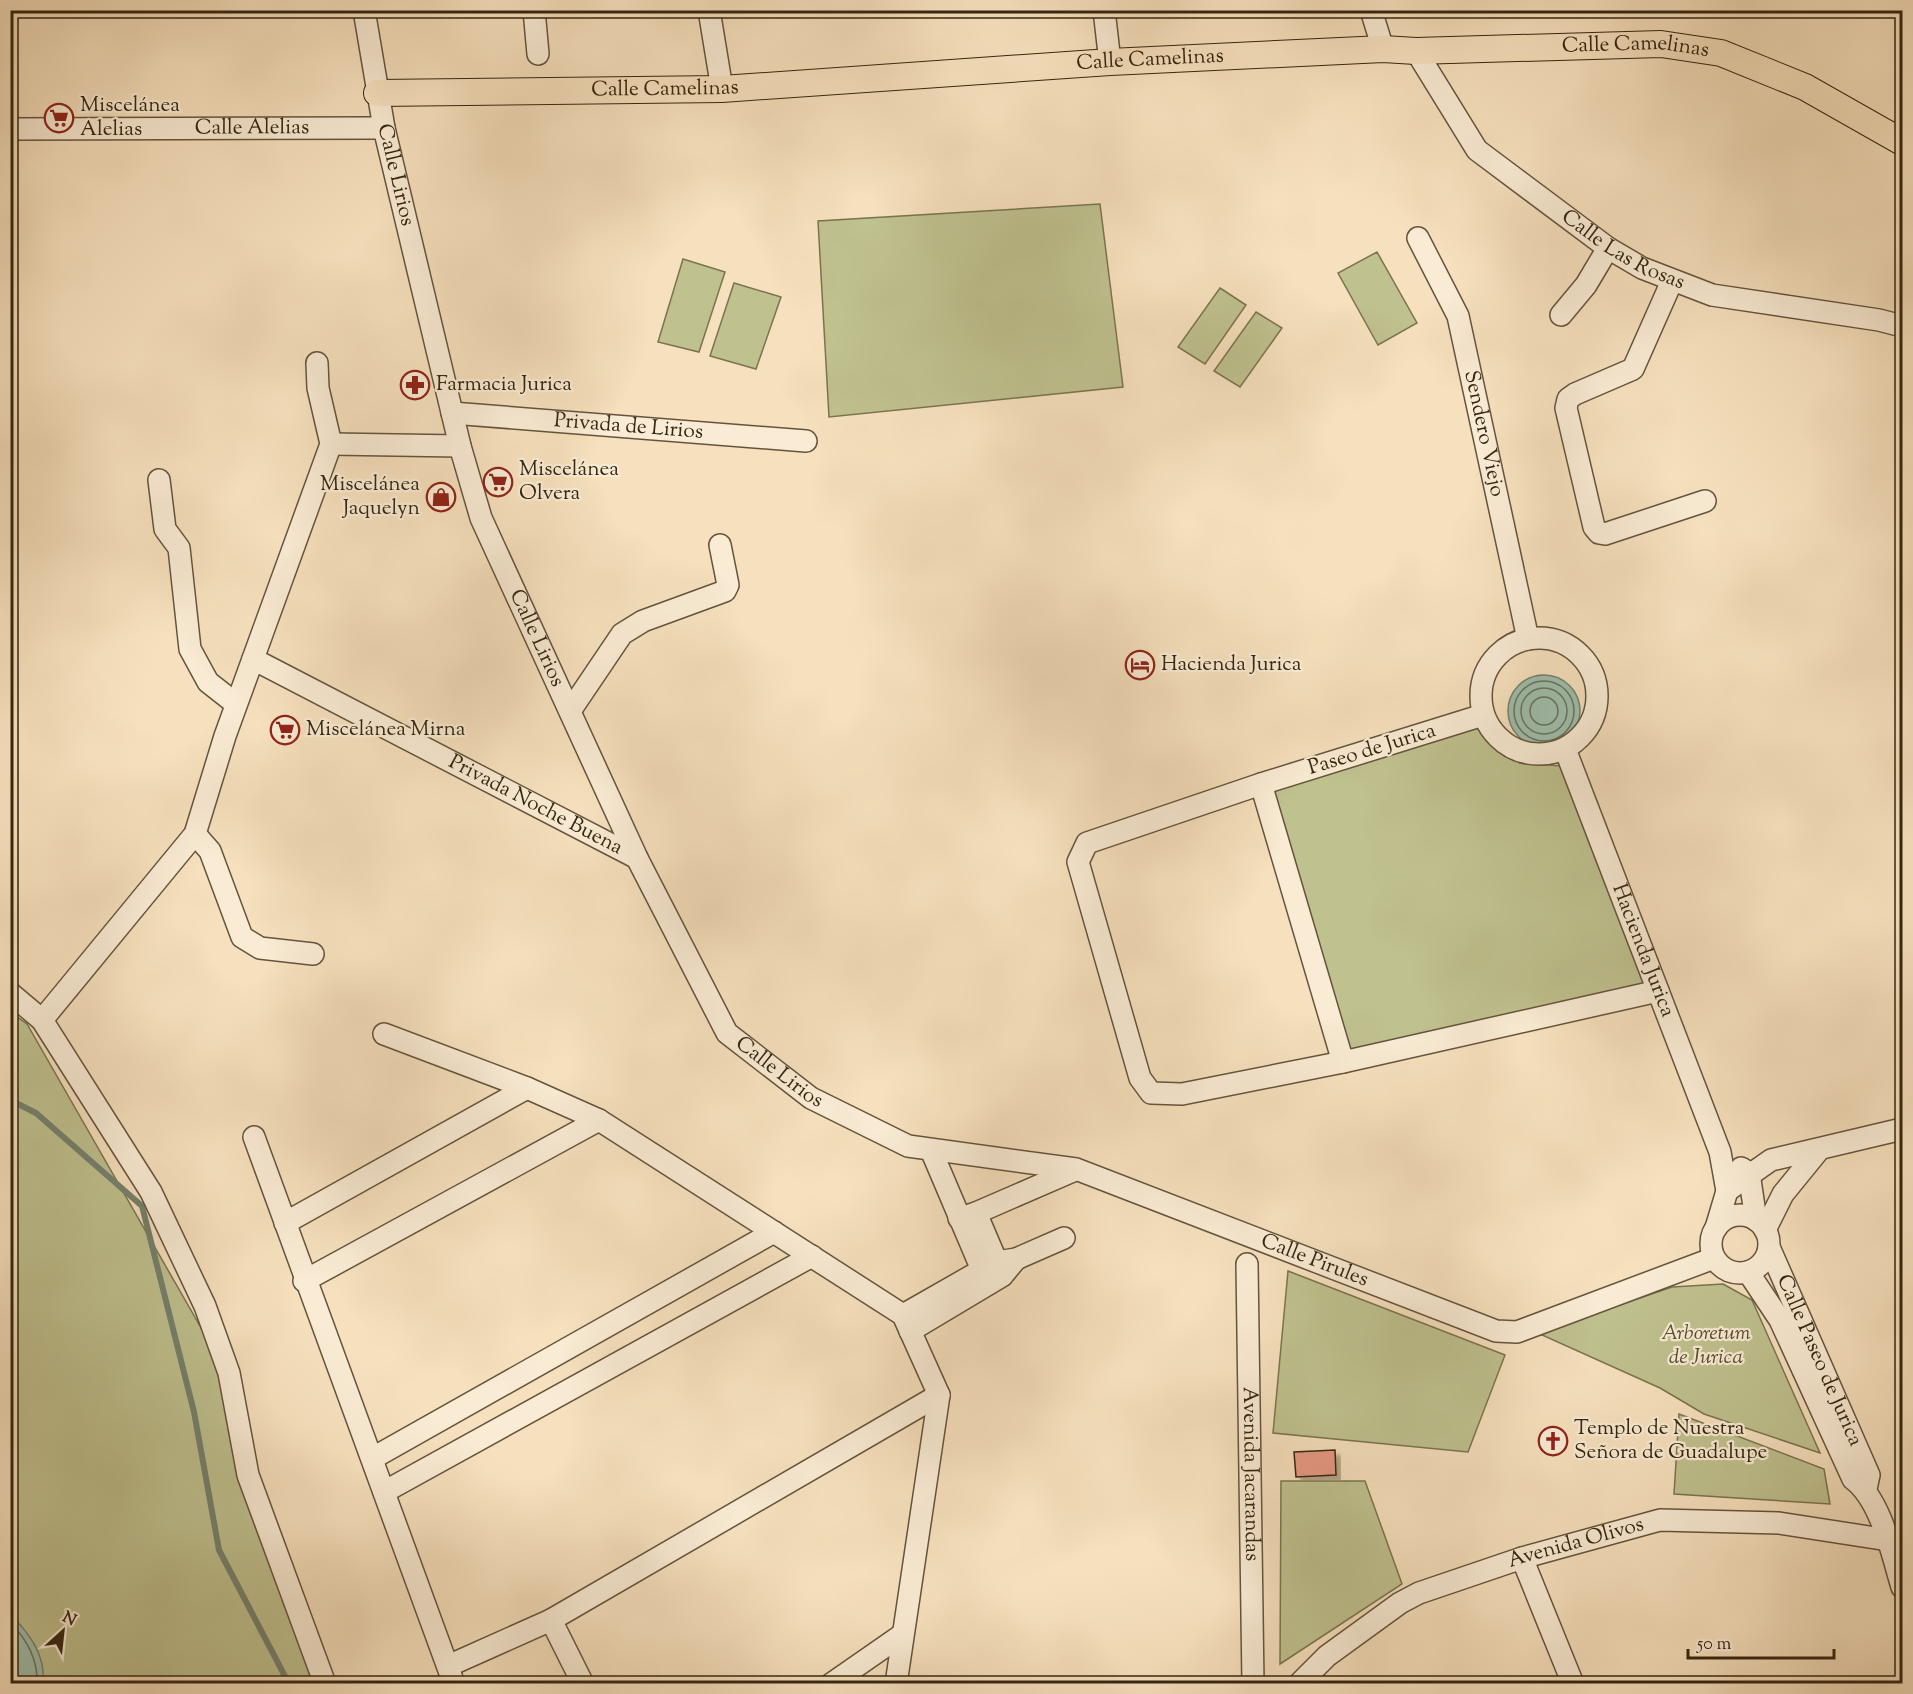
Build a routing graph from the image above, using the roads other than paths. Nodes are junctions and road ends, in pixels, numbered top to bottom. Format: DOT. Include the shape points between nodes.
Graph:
graph roads {
  1 [pos="364,10"];
  2 [pos="534,10"];
  3 [pos="709,10"];
  4 [pos="1104,10"];
  5 [pos="1371,10"];
  6 [pos="1383,49"];
  7 [pos="1416,51"];
  8 [pos="538,54"];
  9 [pos="1110,62"];
  10 [pos="722,89"];
  11 [pos="377,93"];
  12 [pos="384,128"];
  13 [pos="10,129"];
  14 [pos="1902,142"];
  15 [pos="1418,238"];
  16 [pos="1608,248"];
  17 [pos="1672,281"];
  18 [pos="1561,315"];
  19 [pos="1902,327"];
  20 [pos="317,363"];
  21 [pos="452,414"];
  22 [pos="806,441"];
  23 [pos="331,444"];
  24 [pos="460,446"];
  25 [pos="159,480"];
  26 [pos="1706,501"];
  27 [pos="720,545"];
  28 [pos="1528,639"];
  29 [pos="253,658"];
  30 [pos="236,704"];
  31 [pos="570,711"];
  32 [pos="1483,715"];
  33 [pos="1565,749"];
  34 [pos="1261,784"];
  35 [pos="195,834"];
  36 [pos="637,858"];
  37 [pos="313,954"];
  38 [pos="1658,991"];
  39 [pos="10,993"];
  40 [pos="42,1020"];
  41 [pos="384,1034"];
  42 [pos="1343,1062"];
  43 [pos="527,1088"];
  44 [pos="598,1120"];
  45 [pos="1902,1129"];
  46 [pos="254,1137"];
  47 [pos="908,1146"];
  48 [pos="931,1150"];
  49 [pos="1818,1151"];
  50 [pos="1719,1152"];
  51 [pos="1076,1169"];
  52 [pos="1749,1173"];
  53 [pos="1727,1191"];
  54 [pos="968,1216"];
  55 [pos="285,1224"];
  56 [pos="1716,1228"];
  57 [pos="1763,1232"];
  58 [pos="774,1233"];
  59 [pos="1064,1238"];
  60 [pos="812,1256"];
  61 [pos="1714,1258"];
  62 [pos="1247,1264"];
  63 [pos="997,1270"];
  64 [pos="1748,1272"];
  65 [pos="304,1281"];
  66 [pos="907,1323"];
  67 [pos="577,1345"];
  68 [pos="594,1375"];
  69 [pos="939,1395"];
  70 [pos="372,1458"];
  71 [pos="1863,1481"];
  72 [pos="384,1492"];
  73 [pos="1895,1543"];
  74 [pos="1522,1558"];
  75 [pos="1902,1587"];
  76 [pos="551,1620"];
  77 [pos="903,1634"];
  78 [pos="451,1675"];
  79 [pos="325,1683"];
  80 [pos="583,1683"];
  81 [pos="831,1683"];
  82 [pos="896,1683"];
  83 [pos="1253,1683"];
  84 [pos="1299,1683"];
  85 [pos="1573,1683"];
  1 -- 11 [label="street, Calle Lirios"];
  2 -- 8 [label="street"];
  3 -- 10 [label="street"];
  4 -- 9 [label="street"];
  5 -- 6 [label="street"];
  6 -- 7 [label="main road, Calle Camelinas"];
  6 -- 9 [label="main road, Calle Camelinas"];
  7 -- 14 [label="main road, Calle Camelinas" via="1661,44 1721,53 1806,87"];
  7 -- 16 [label="street, Calle Las Rosas" via="1478,150"];
  9 -- 10 [label="main road, Calle Camelinas"];
  10 -- 11 [label="main road, Calle Camelinas"];
  11 -- 12 [label="street, Calle Lirios"];
  12 -- 13 [label="street, Calle Alelias"];
  12 -- 21 [label="street, Calle Lirios"];
  15 -- 28 [label="street, Sendero Viejo" via="1458,316"];
  16 -- 17 [label="street, Calle Las Rosas"];
  16 -- 18 [label="street" via="1586,285"];
  17 -- 19 [label="street, Calle Las Rosas" via="1712,295 1879,320"];
  17 -- 26 [label="street" via="1633,369 1575,394 1568,399 1566,408 1594,526 1599,533"];
  20 -- 23 [label="street" via="318,388"];
  21 -- 22 [label="street, Privada de Lirios"];
  21 -- 24 [label="street, Calle Lirios"];
  23 -- 24 [label="street"];
  23 -- 29 [label="street"];
  24 -- 31 [label="street, Calle Lirios" via="481,518"];
  25 -- 30 [label="street" via="165,529 179,548 190,649 208,681"];
  27 -- 31 [label="street" via="728,585 725,591 643,621 622,634"];
  28 -- 32 [label="street" via="1512,644 1488,666 1480,698"];
  28 -- 33 [label="street" via="1561,642 1587,663 1596,682 1596,711 1579,739"];
  29 -- 30 [label="street"];
  29 -- 36 [label="street, Privada Noche Buena"];
  30 -- 35 [label="street"];
  31 -- 36 [label="street, Calle Lirios"];
  32 -- 33 [label="street" via="1502,742 1516,750 1533,755"];
  32 -- 34 [label="street, Paseo de Jurica"];
  33 -- 38 [label="street, Hacienda Jurica"];
  34 -- 42 [label="street"];
  34 -- 42 [label="street, Paseo de Jurica" via="1087,843 1078,862 1140,1077 1151,1093 1182,1094"];
  35 -- 37 [label="street" via="210,851 242,937 260,948"];
  35 -- 40 [label="street"];
  36 -- 47 [label="street, Calle Lirios" via="727,1033 811,1098"];
  38 -- 42 [label="street"];
  38 -- 50 [label="street, Hacienda Jurica"];
  39 -- 40 [label="street"];
  40 -- 79 [label="street" via="151,1192 205,1306 229,1373 248,1475"];
  41 -- 43 [label="street"];
  43 -- 44 [label="street"];
  43 -- 55 [label="street"];
  44 -- 58 [label="street"];
  44 -- 65 [label="street"];
  45 -- 49 [label="street"];
  46 -- 55 [label="street"];
  47 -- 48 [label="street, Calle Pirules"];
  48 -- 51 [label="street, Calle Pirules"];
  48 -- 54 [label="street"];
  49 -- 52 [label="street" via="1771,1160"];
  49 -- 57 [label="street" via="1783,1194"];
  50 -- 52 [label="street"];
  50 -- 53 [label="street, Hacienda Jurica"];
  51 -- 54 [label="street"];
  51 -- 61 [label="street, Calle Pirules" via="1496,1331 1517,1332"];
  52 -- 53 [label="street"];
  52 -- 57 [label="street"];
  53 -- 56 [label="street"];
  54 -- 63 [label="street"];
  55 -- 65 [label="street"];
  56 -- 57 [label="street" via="1727,1218 1742,1215"];
  56 -- 61 [label="street" via="1712,1237"];
  57 -- 64 [label="street" via="1762,1263"];
  57 -- 71 [label="street, Calle Paseo de Jurica"];
  58 -- 60 [label="street"];
  58 -- 67 [label="street"];
  59 -- 63 [label="street"];
  60 -- 66 [label="street"];
  60 -- 68 [label="street"];
  61 -- 64 [label="street" via="1729,1270"];
  62 -- 83 [label="street, Avenida Jacarandas"];
  63 -- 66 [label="street"];
  64 -- 71 [label="street, Calle Paseo de Jurica" via="1779,1320"];
  65 -- 70 [label="street"];
  66 -- 69 [label="street"];
  67 -- 68 [label="street"];
  67 -- 70 [label="street"];
  68 -- 72 [label="street"];
  69 -- 76 [label="street"];
  69 -- 77 [label="street"];
  70 -- 72 [label="street"];
  71 -- 73 [label="street, Calle Paseo de Jurica"];
  72 -- 78 [label="street"];
  73 -- 74 [label="street, Avenida Olivos" via="1779,1522 1660,1520"];
  73 -- 75 [label="street, Calle Paseo de Jurica"];
  74 -- 84 [label="street, Avenida Olivos" via="1400,1603 1327,1656"];
  74 -- 85 [label="street"];
  76 -- 78 [label="street"];
  76 -- 80 [label="street"];
  77 -- 81 [label="street"];
  77 -- 82 [label="street"];
}
